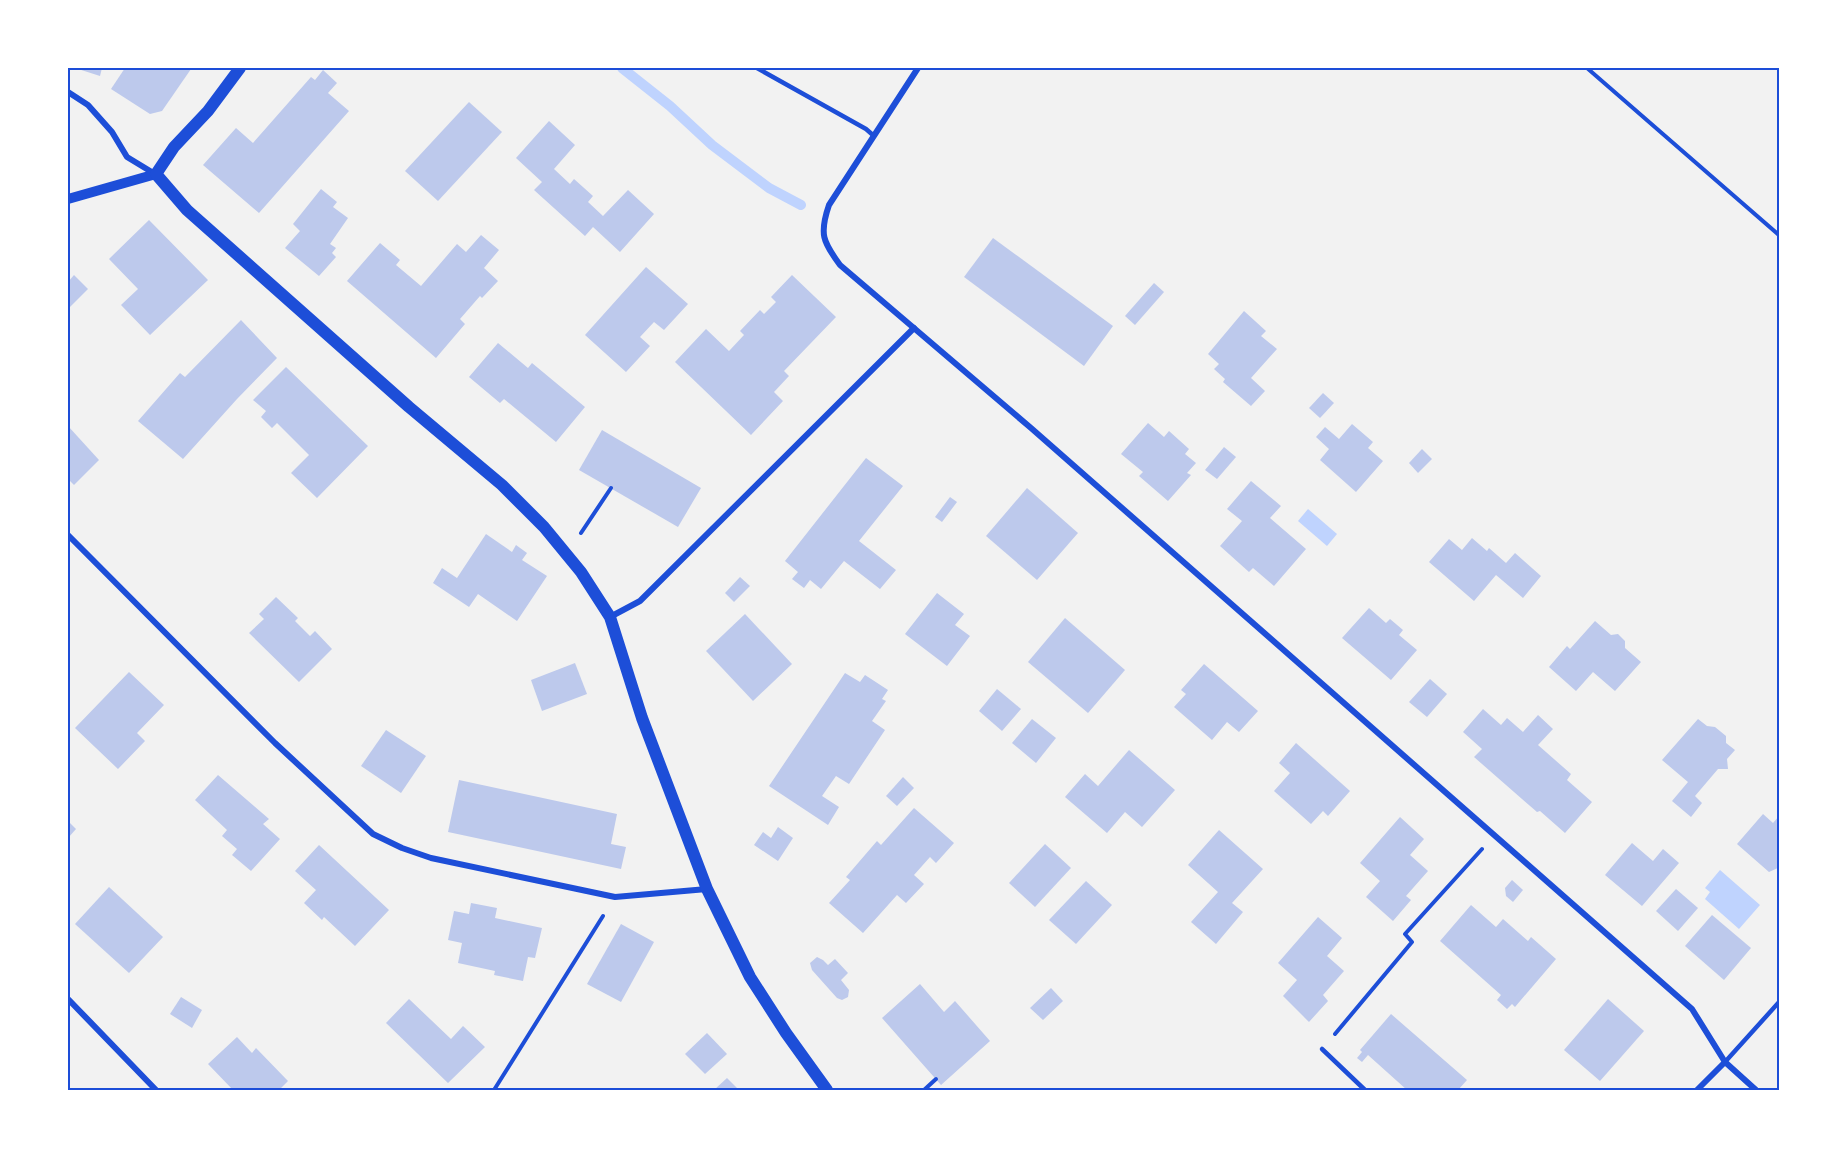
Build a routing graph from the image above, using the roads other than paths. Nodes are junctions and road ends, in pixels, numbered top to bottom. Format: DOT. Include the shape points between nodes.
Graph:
graph roads {
  1 [pos="240,68"];
  2 [pos="757,68"];
  3 [pos="918,68"];
  4 [pos="68,92"];
  5 [pos="874,136"];
  6 [pos="156,174"];
  7 [pos="68,199"];
  8 [pos="914,328"];
  9 [pos="68,535"];
  10 [pos="610,617"];
  11 [pos="707,889"];
  12 [pos="68,999"];
  13 [pos="1779,1001"];
  14 [pos="1322,1049"];
  15 [pos="1725,1062"];
  16 [pos="156,1090"];
  17 [pos="828,1090"];
  18 [pos="1365,1090"];
  19 [pos="1697,1090"];
  20 [pos="1756,1090"];
  1 -- 6 [label="main road"];
  2 -- 5 [label="lane"];
  3 -- 5 [label="street"];
  4 -- 6 [label="street" via="88,105 127,157"];
  5 -- 8 [label="street" via="829,205 822,230 825,243 840,265"];
  6 -- 7 [label="street"];
  6 -- 10 [label="main road" via="187,210 502,485 581,572"];
  8 -- 10 [label="street" via="640,601"];
  8 -- 15 [label="street" via="1692,1009"];
  9 -- 11 [label="street" via="275,743 373,834 431,858 615,897"];
  10 -- 11 [label="main road" via="642,718"];
  11 -- 17 [label="main road" via="750,977"];
  12 -- 16 [label="street"];
  13 -- 15 [label="lane"];
  14 -- 18 [label="lane"];
  15 -- 19 [label="street"];
  15 -- 20 [label="street"];
}
